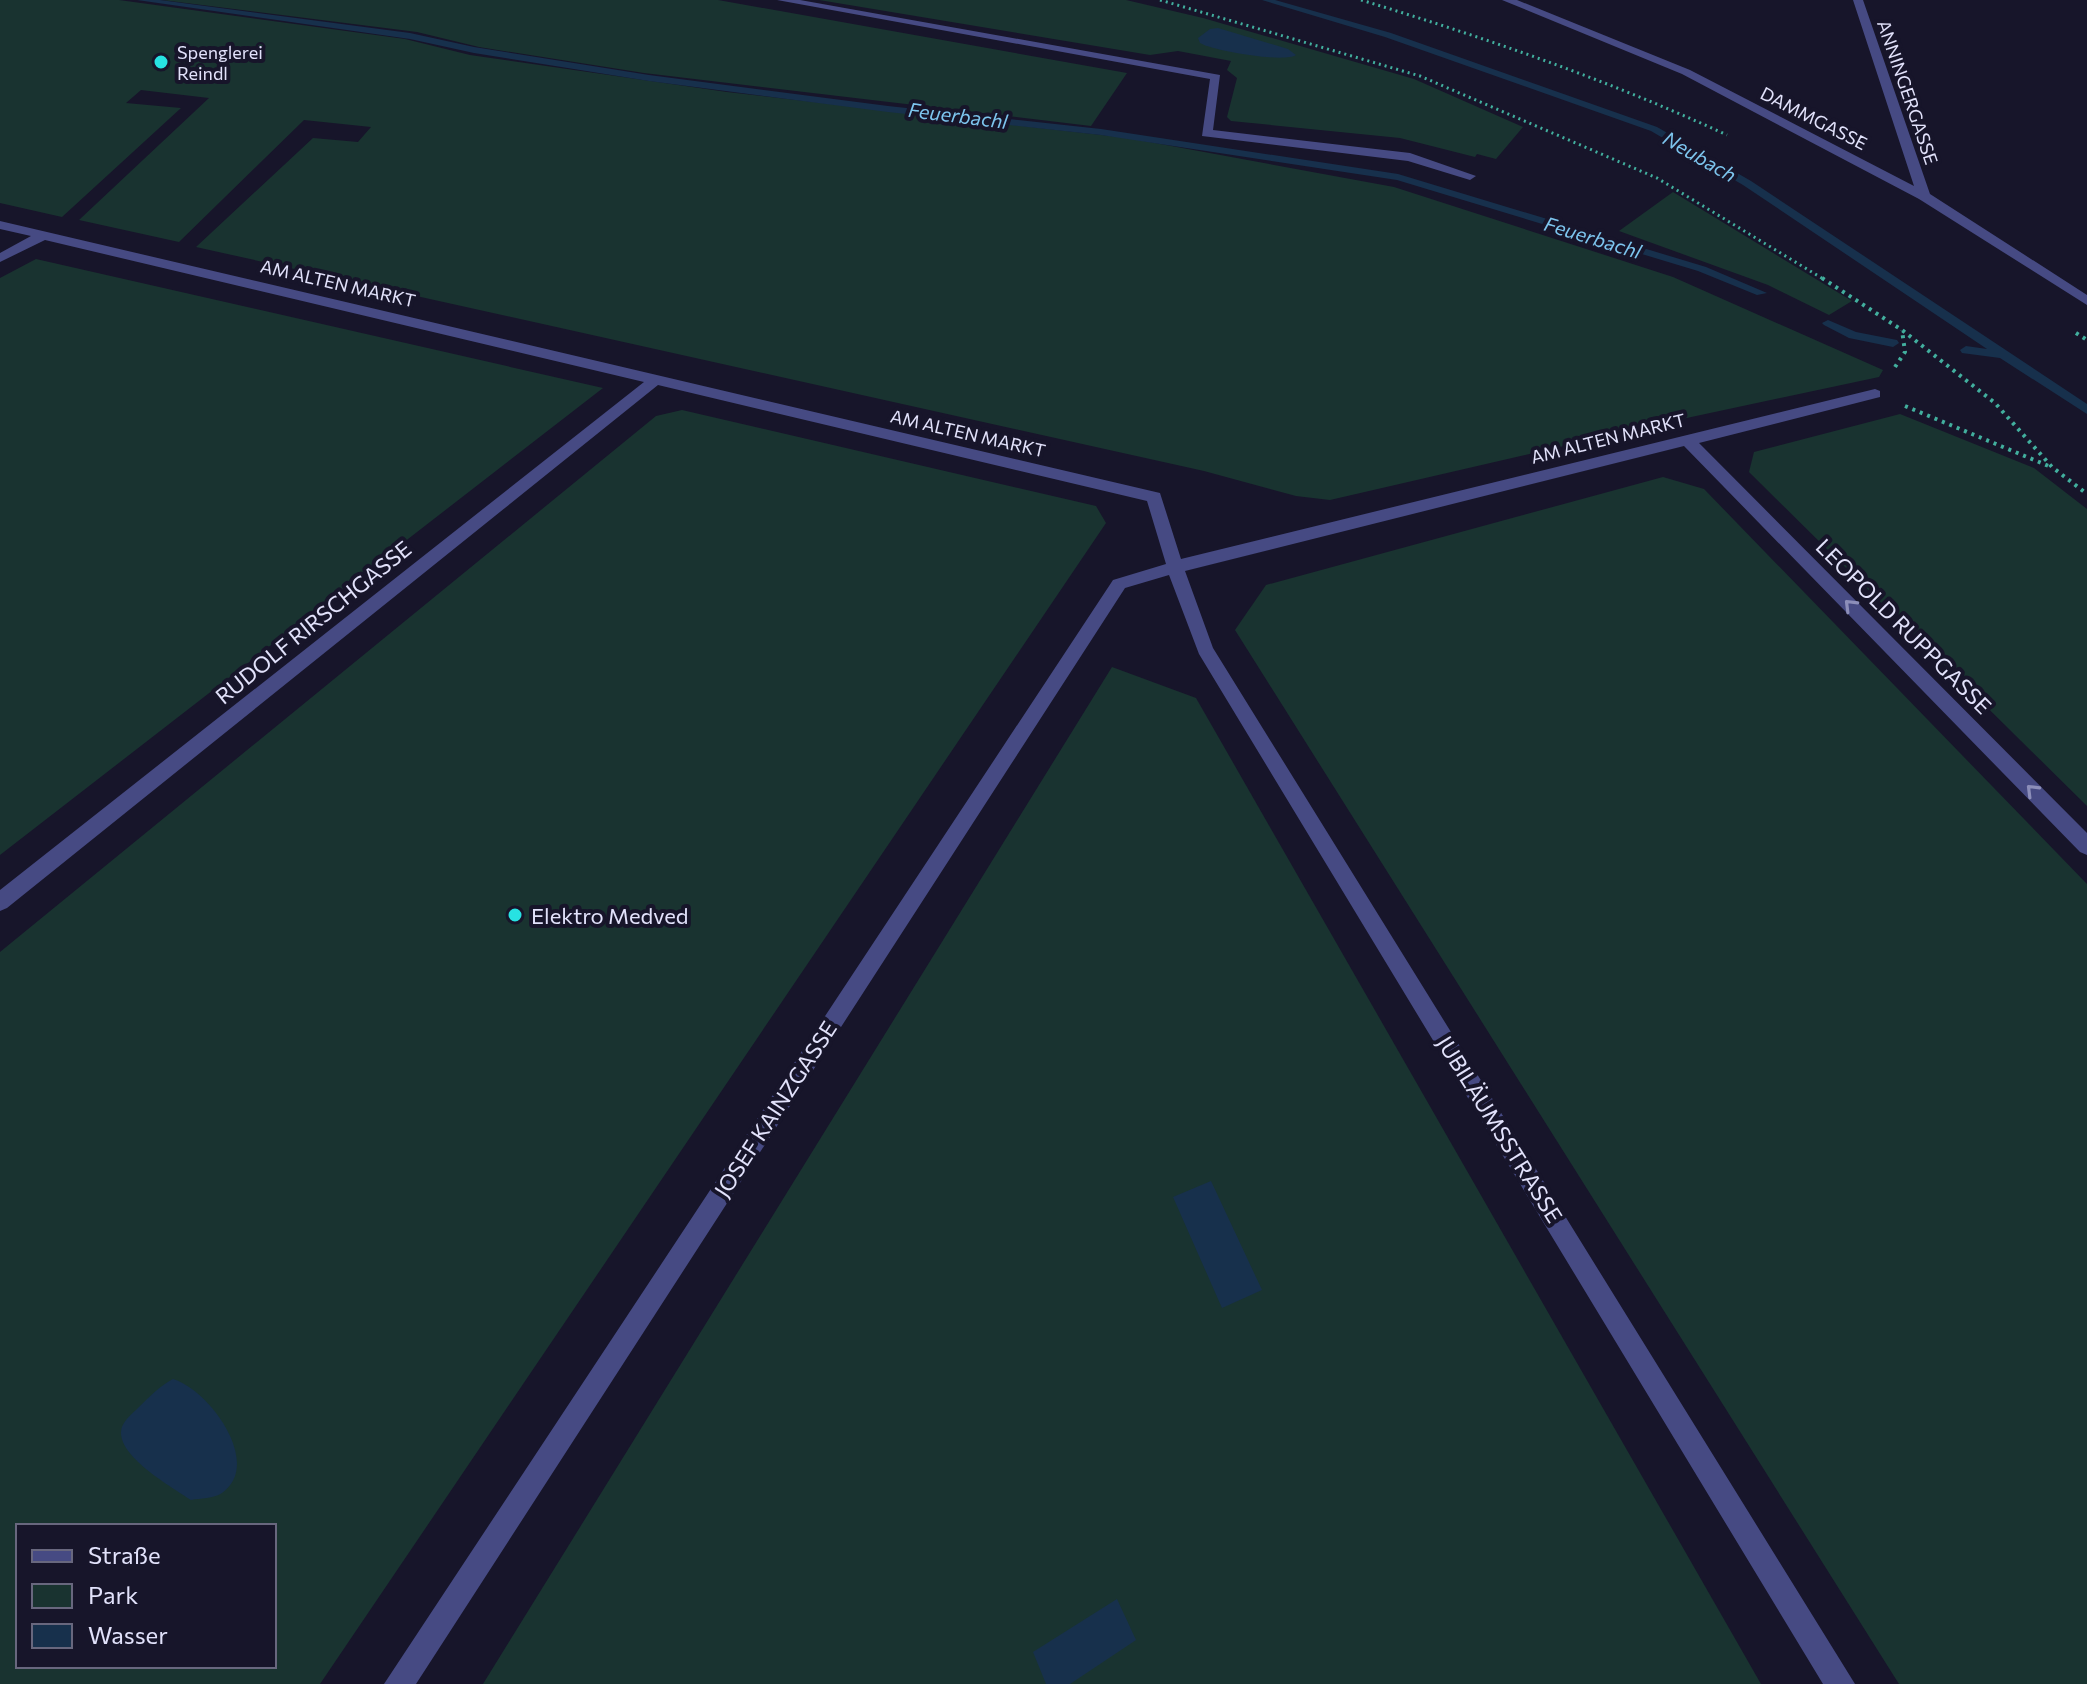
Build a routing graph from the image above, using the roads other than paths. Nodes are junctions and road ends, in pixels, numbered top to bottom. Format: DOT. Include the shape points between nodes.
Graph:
graph roads {
  1 [pos="782,0"];
  2 [pos="1507,0"];
  3 [pos="1858,0"];
  4 [pos="1522,2"];
  5 [pos="1470,176"];
  6 [pos="1924,196"];
  7 [pos="0,225"];
  8 [pos="43,235"];
  9 [pos="0,258"];
  10 [pos="2087,301"];
  11 [pos="655,380"];
  12 [pos="1875,394"];
  13 [pos="1686,439"];
  14 [pos="1175,567"];
  15 [pos="2087,846"];
  16 [pos="0,902"];
  17 [pos="399,1684"];
  18 [pos="1840,1684"];
  1 -- 5 [label="street" via="1216,77 1206,133 1410,157"];
  2 -- 4 [label="street, DAMMGASSE"];
  3 -- 6 [label="street, ANNINGERGASSE"];
  4 -- 6 [label="street, DAMMGASSE" via="1686,72"];
  6 -- 10 [label="street, DAMMGASSE"];
  7 -- 8 [label="street, AM ALTEN MARKT"];
  8 -- 9 [label="street"];
  8 -- 11 [label="street, AM ALTEN MARKT"];
  11 -- 14 [label="street, AM ALTEN MARKT" via="1154,497"];
  11 -- 16 [label="street, RUDOLF RIRSCHGASSE"];
  12 -- 13 [label="street, AM ALTEN MARKT"];
  13 -- 14 [label="street, AM ALTEN MARKT"];
  15 -- 13 [label="street, LEOPOLD RUPPGASSE, one-way"];
  14 -- 17 [label="street, JOSEF KAINZGASSE" via="1119,584"];
  14 -- 18 [label="street, JUBILÄUMSSTRASSE" via="1205,649"];
}
